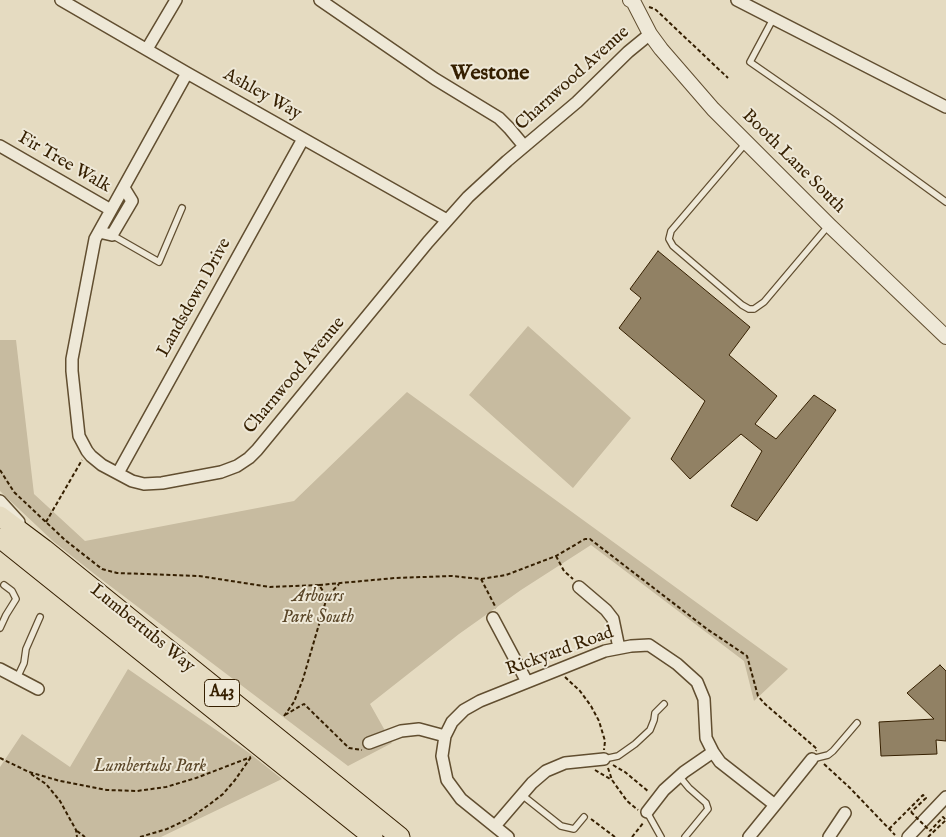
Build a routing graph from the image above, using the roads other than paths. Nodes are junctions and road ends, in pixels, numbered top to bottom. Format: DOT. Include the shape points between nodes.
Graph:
graph roads {
  1 [pos="61,0"];
  2 [pos="176,0"];
  3 [pos="320,0"];
  4 [pos="633,0"];
  5 [pos="737,0"];
  6 [pos="773,19"];
  7 [pos="650,34"];
  8 [pos="147,49"];
  9 [pos="187,73"];
  10 [pos="946,107"];
  11 [pos="303,139"];
  12 [pos="746,143"];
  13 [pos="0,146"];
  14 [pos="524,146"];
  15 [pos="124,188"];
  16 [pos="946,202"];
  17 [pos="182,208"];
  18 [pos="111,210"];
  19 [pos="447,220"];
  20 [pos="829,225"];
  21 [pos="98,232"];
  22 [pos="112,235"];
  23 [pos="946,337"];
  24 [pos="118,473"];
  25 [pos="0,501"];
  26 [pos="0,516"];
  27 [pos="0,538"];
  28 [pos="44,549"];
  29 [pos="4,585"];
  30 [pos="579,587"];
  31 [pos="40,617"];
  32 [pos="493,618"];
  33 [pos="0,628"];
  34 [pos="619,648"];
  35 [pos="0,669"];
  36 [pos="17,678"];
  37 [pos="527,682"];
  38 [pos="38,689"];
  39 [pos="664,704"];
  40 [pos="857,723"];
  41 [pos="445,736"];
  42 [pos="369,743"];
  43 [pos="713,752"];
  44 [pos="604,759"];
  45 [pos="812,759"];
  46 [pos="679,776"];
  47 [pos="522,795"];
  48 [pos="946,797"];
  49 [pos="775,806"];
  50 [pos="646,812"];
  51 [pos="845,813"];
  52 [pos="584,817"];
  53 [pos="496,826"];
  54 [pos="373,837"];
  55 [pos="400,837"];
  56 [pos="508,837"];
  57 [pos="662,837"];
  58 [pos="685,837"];
  59 [pos="749,837"];
  60 [pos="829,837"];
  61 [pos="908,837"];
  1 -- 8 [label="street, Ashley Way"];
  2 -- 8 [label="street"];
  3 -- 14 [label="street" via="435,80 499,118"];
  4 -- 7 [label="street, Booth Lane South"];
  5 -- 6 [label="street"];
  6 -- 10 [label="street"];
  6 -- 16 [label="lane" via="750,62"];
  7 -- 12 [label="street, Booth Lane South" via="676,68"];
  7 -- 14 [label="street, Charnwood Avenue"];
  8 -- 9 [label="street, Ashley Way"];
  9 -- 11 [label="street, Ashley Way"];
  9 -- 15 [label="street"];
  11 -- 19 [label="street, Ashley Way"];
  11 -- 24 [label="street, Landsdown Drive"];
  12 -- 20 [label="street, Booth Lane South"];
  12 -- 20 [label="lane" via="671,231 669,239 673,246 742,305 754,309 764,302"];
  13 -- 18 [label="street, Fir Tree Walk"];
  14 -- 19 [label="street, Charnwood Avenue"];
  15 -- 18 [label="street"];
  15 -- 22 [label="street" via="132,201"];
  17 -- 22 [label="lane" via="159,262"];
  18 -- 21 [label="street"];
  19 -- 24 [label="street, Charnwood Avenue" via="243,463 230,470 152,484 138,483"];
  20 -- 23 [label="street, Booth Lane South"];
  21 -- 22 [label="street"];
  21 -- 24 [label="street, Charnwood Avenue" via="72,371 79,436 87,452"];
  25 -- 28 [label="street"];
  26 -- 28 [label="highway, Lumbertubs Way / A43"];
  27 -- 54 [label="highway, Lumbertubs Way / A43"];
  28 -- 55 [label="highway, Lumbertubs Way / A43"];
  29 -- 33 [label="lane" via="16,599"];
  30 -- 34 [label="street" via="614,619"];
  31 -- 36 [label="lane"];
  32 -- 37 [label="street"];
  34 -- 37 [label="street, Rickyard Road"];
  34 -- 43 [label="street, Rickyard Road" via="649,645 678,664 697,682 704,699 706,738"];
  35 -- 36 [label="street"];
  36 -- 38 [label="street"];
  37 -- 41 [label="street, Rickyard Road" via="464,710 452,722"];
  39 -- 44 [label="lane" via="655,713 650,730 635,744 618,756"];
  40 -- 45 [label="lane" via="828,755"];
  41 -- 42 [label="street" via="419,729 401,731"];
  41 -- 53 [label="street, Rickyard Road" via="442,756 447,780 461,798"];
  43 -- 46 [label="street"];
  43 -- 49 [label="street, Rickyard Road" via="720,762"];
  44 -- 47 [label="street" via="566,763 546,771"];
  45 -- 49 [label="street"];
  46 -- 50 [label="street"];
  46 -- 58 [label="lane" via="708,809"];
  47 -- 52 [label="lane" via="561,826 574,829"];
  47 -- 53 [label="street"];
  48 -- 61 [label="street"];
  49 -- 59 [label="street"];
  50 -- 57 [label="lane"];
  51 -- 60 [label="street"];
  53 -- 56 [label="street, Rickyard Road"];
}
